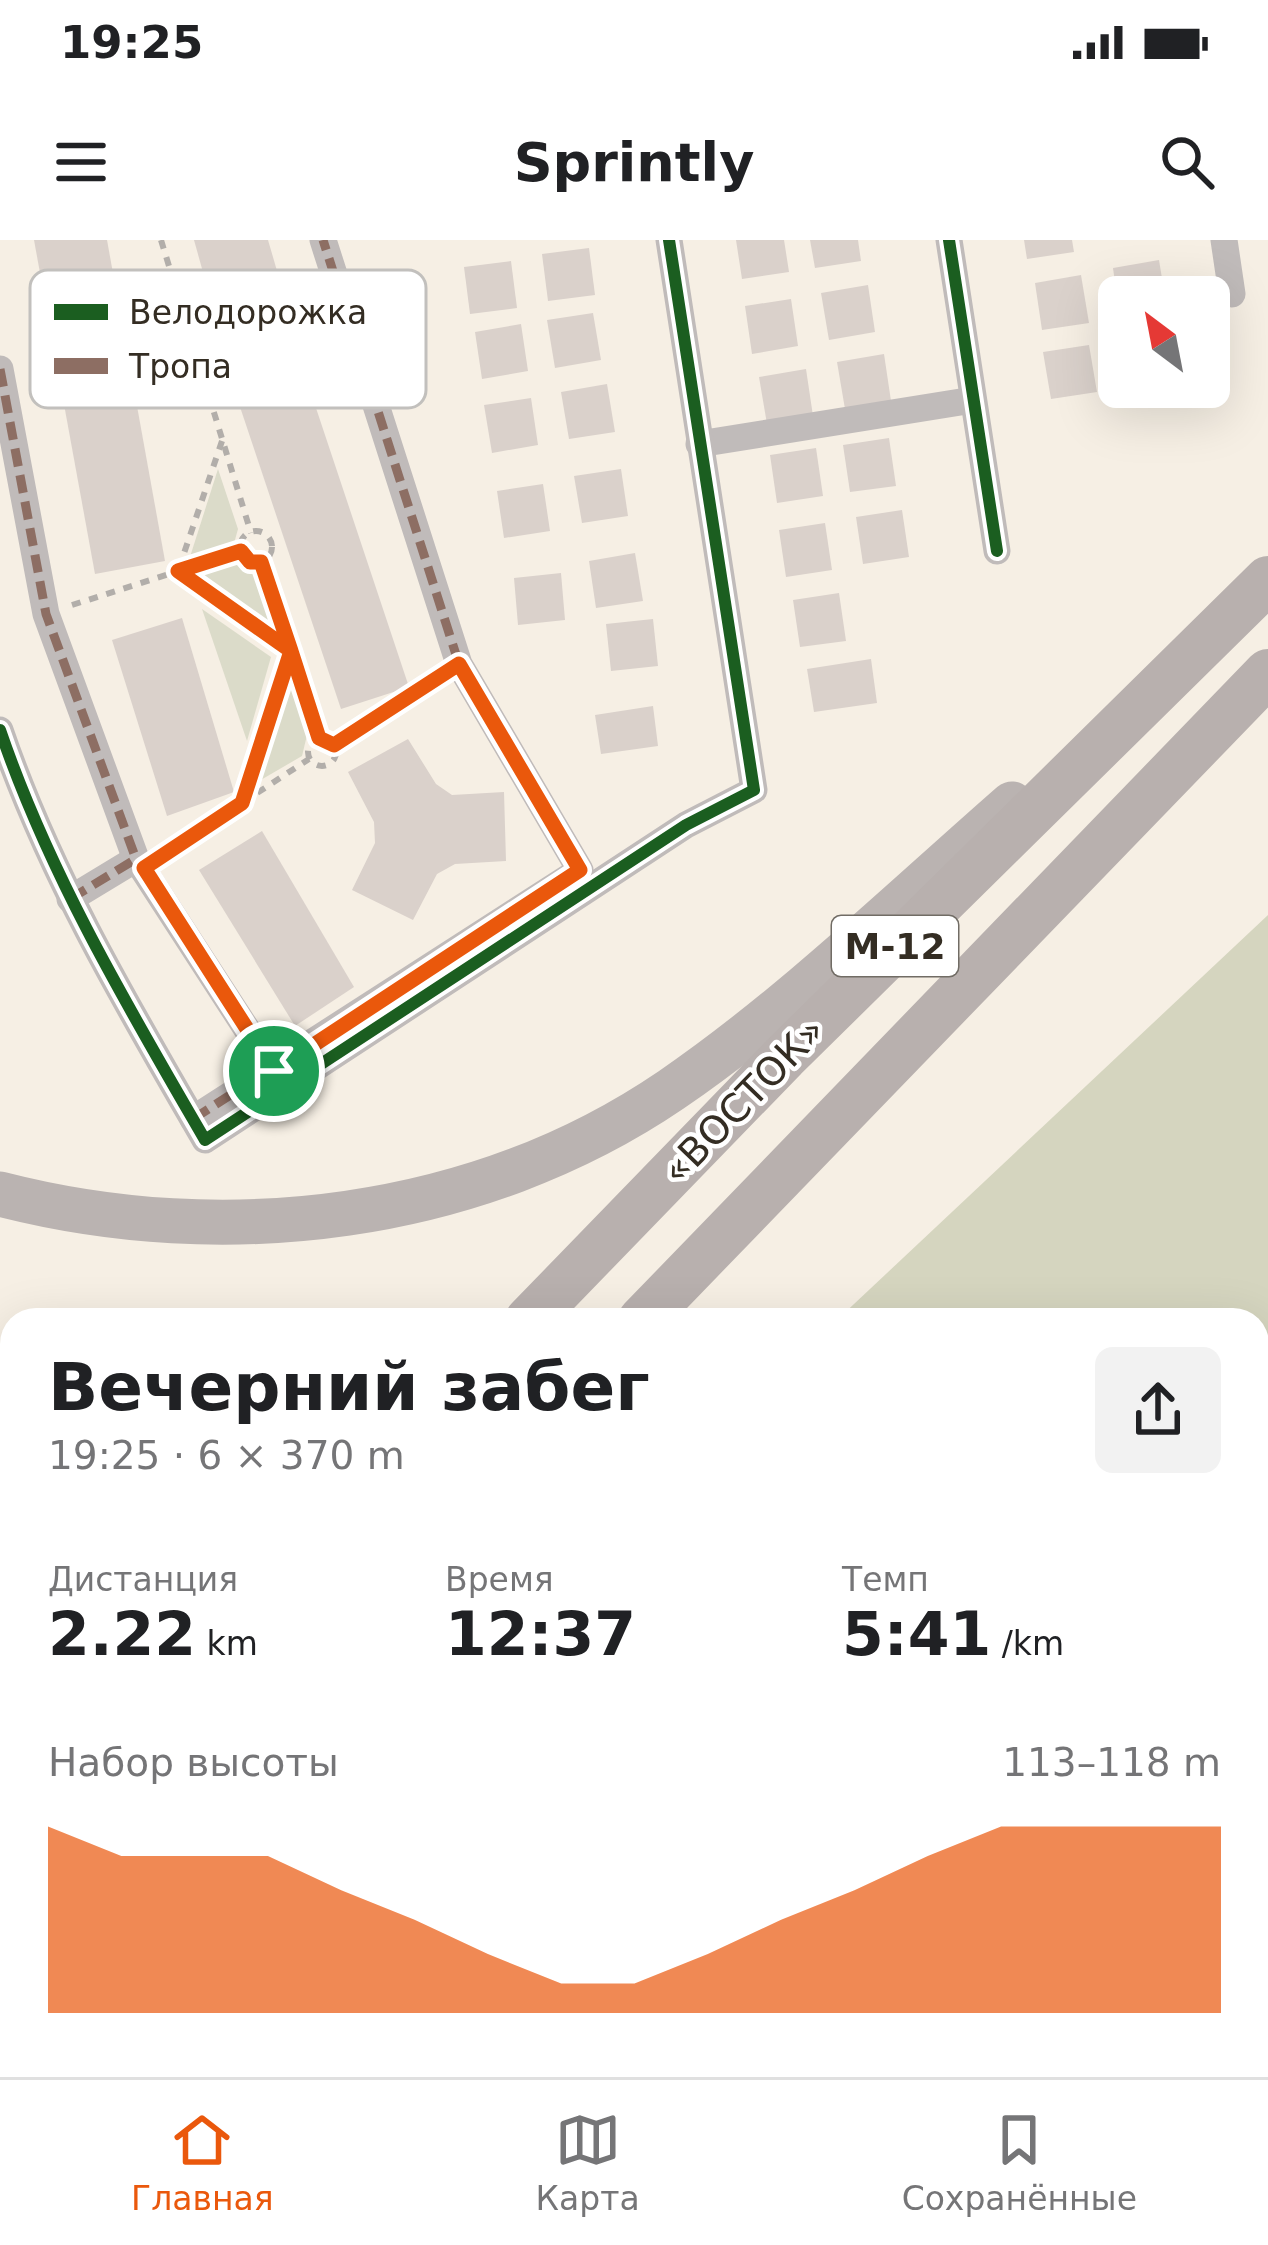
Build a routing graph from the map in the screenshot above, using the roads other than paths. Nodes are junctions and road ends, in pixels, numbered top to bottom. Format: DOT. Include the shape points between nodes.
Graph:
graph roads {
  1 [pos="323,240"];
  2 [pos="669,240"];
  3 [pos="949,240"];
  4 [pos="1225,240"];
  5 [pos="333,270"];
  6 [pos="1232,294"];
  7 [pos="0,369"];
  8 [pos="973,400"];
  9 [pos="377,408"];
  10 [pos="699,444"];
  11 [pos="997,551"];
  12 [pos="1268,580"];
  13 [pos="1209,633"];
  14 [pos="1268,673"];
  15 [pos="0,730"];
  16 [pos="8,769"];
  17 [pos="140,864"];
  18 [pos="70,899"];
  19 [pos="274,1071"];
  20 [pos="193,1119"];
  21 [pos="0,1193"];
  22 [pos="541,1308"];
  23 [pos="654,1308"];
  1 -- 5 [label="street"];
  2 -- 10 [label="street"];
  3 -- 8 [label="street"];
  4 -- 6 [label="street"];
  7 -- 17 [label="street" via="46,614"];
  8 -- 10 [label="street"];
  8 -- 11 [label="street"];
  9 -- 19 [label="street" via="459,664 580,870"];
  10 -- 20 [label="street" via="754,790 686,825 205,1140"];
  12 -- 13 [label="highway, «ВОСТОК» / М-12"];
  13 -- 21 [label="main road" via="800,988 670,1090 561,1154 438,1196 311,1219 181,1223 62,1210"];
  13 -- 22 [label="highway, «ВОСТОК» / М-12"];
  14 -- 23 [label="highway, «ВОСТОК» / М-12"];
  15 -- 16 [label="street"];
  16 -- 18 [label="street"];
  17 -- 18 [label="street"];
  17 -- 19 [label="street"];
  18 -- 20 [label="street"];
  19 -- 20 [label="street"];
}
